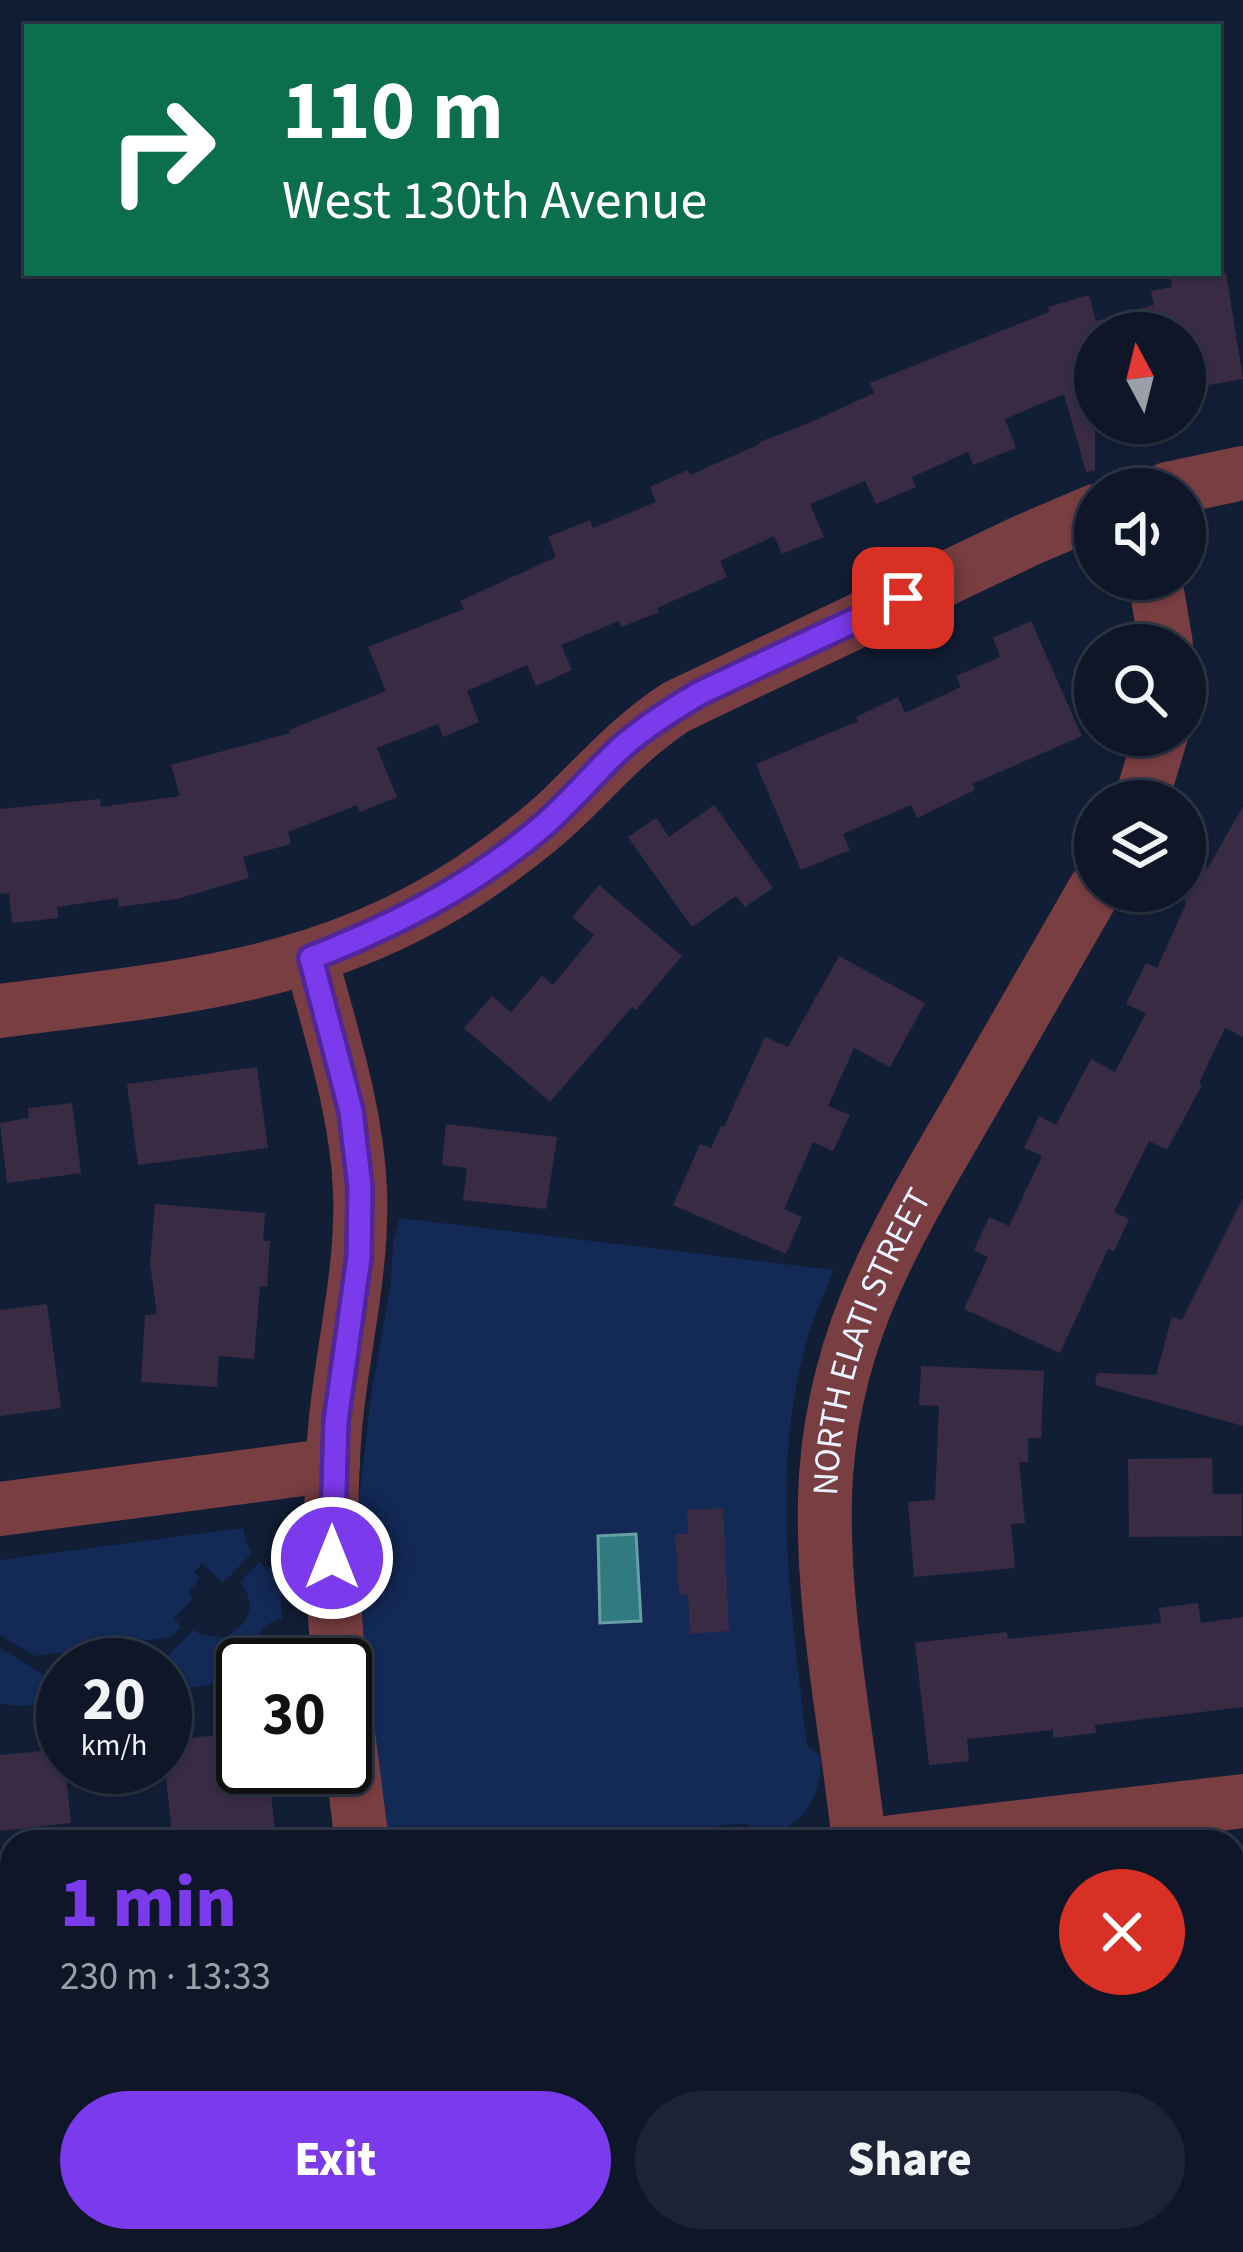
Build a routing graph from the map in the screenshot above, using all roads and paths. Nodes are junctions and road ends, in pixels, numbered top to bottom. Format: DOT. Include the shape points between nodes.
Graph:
graph roads {
  1 [pos="1243,473"];
  2 [pos="1206,481"];
  3 [pos="1074,521"];
  4 [pos="1082,912"];
  5 [pos="311,958"];
  6 [pos="0,1011"];
  7 [pos="333,1465"];
  8 [pos="0,1509"];
  9 [pos="338,1638"];
  10 [pos="356,1794"];
  11 [pos="1243,1801"];
  12 [pos="360,1830"];
  13 [pos="858,1830"];
  14 [pos="995,1830"];
  1 -- 2 [label="street"];
  3 -- 5 [label="street" via="700,693 628,742 554,816 462,886"];
  4 -- 13 [label="street, NORTH ELATI STREET" via="902,1223 846,1357 832,1421 825,1529"];
  5 -- 6 [label="street" via="226,980"];
  5 -- 7 [label="street" via="351,1111 360,1187"];
  7 -- 8 [label="street"];
  7 -- 9 [label="street"];
  10 -- 12 [label="street"];
  11 -- 14 [label="street"];
}
